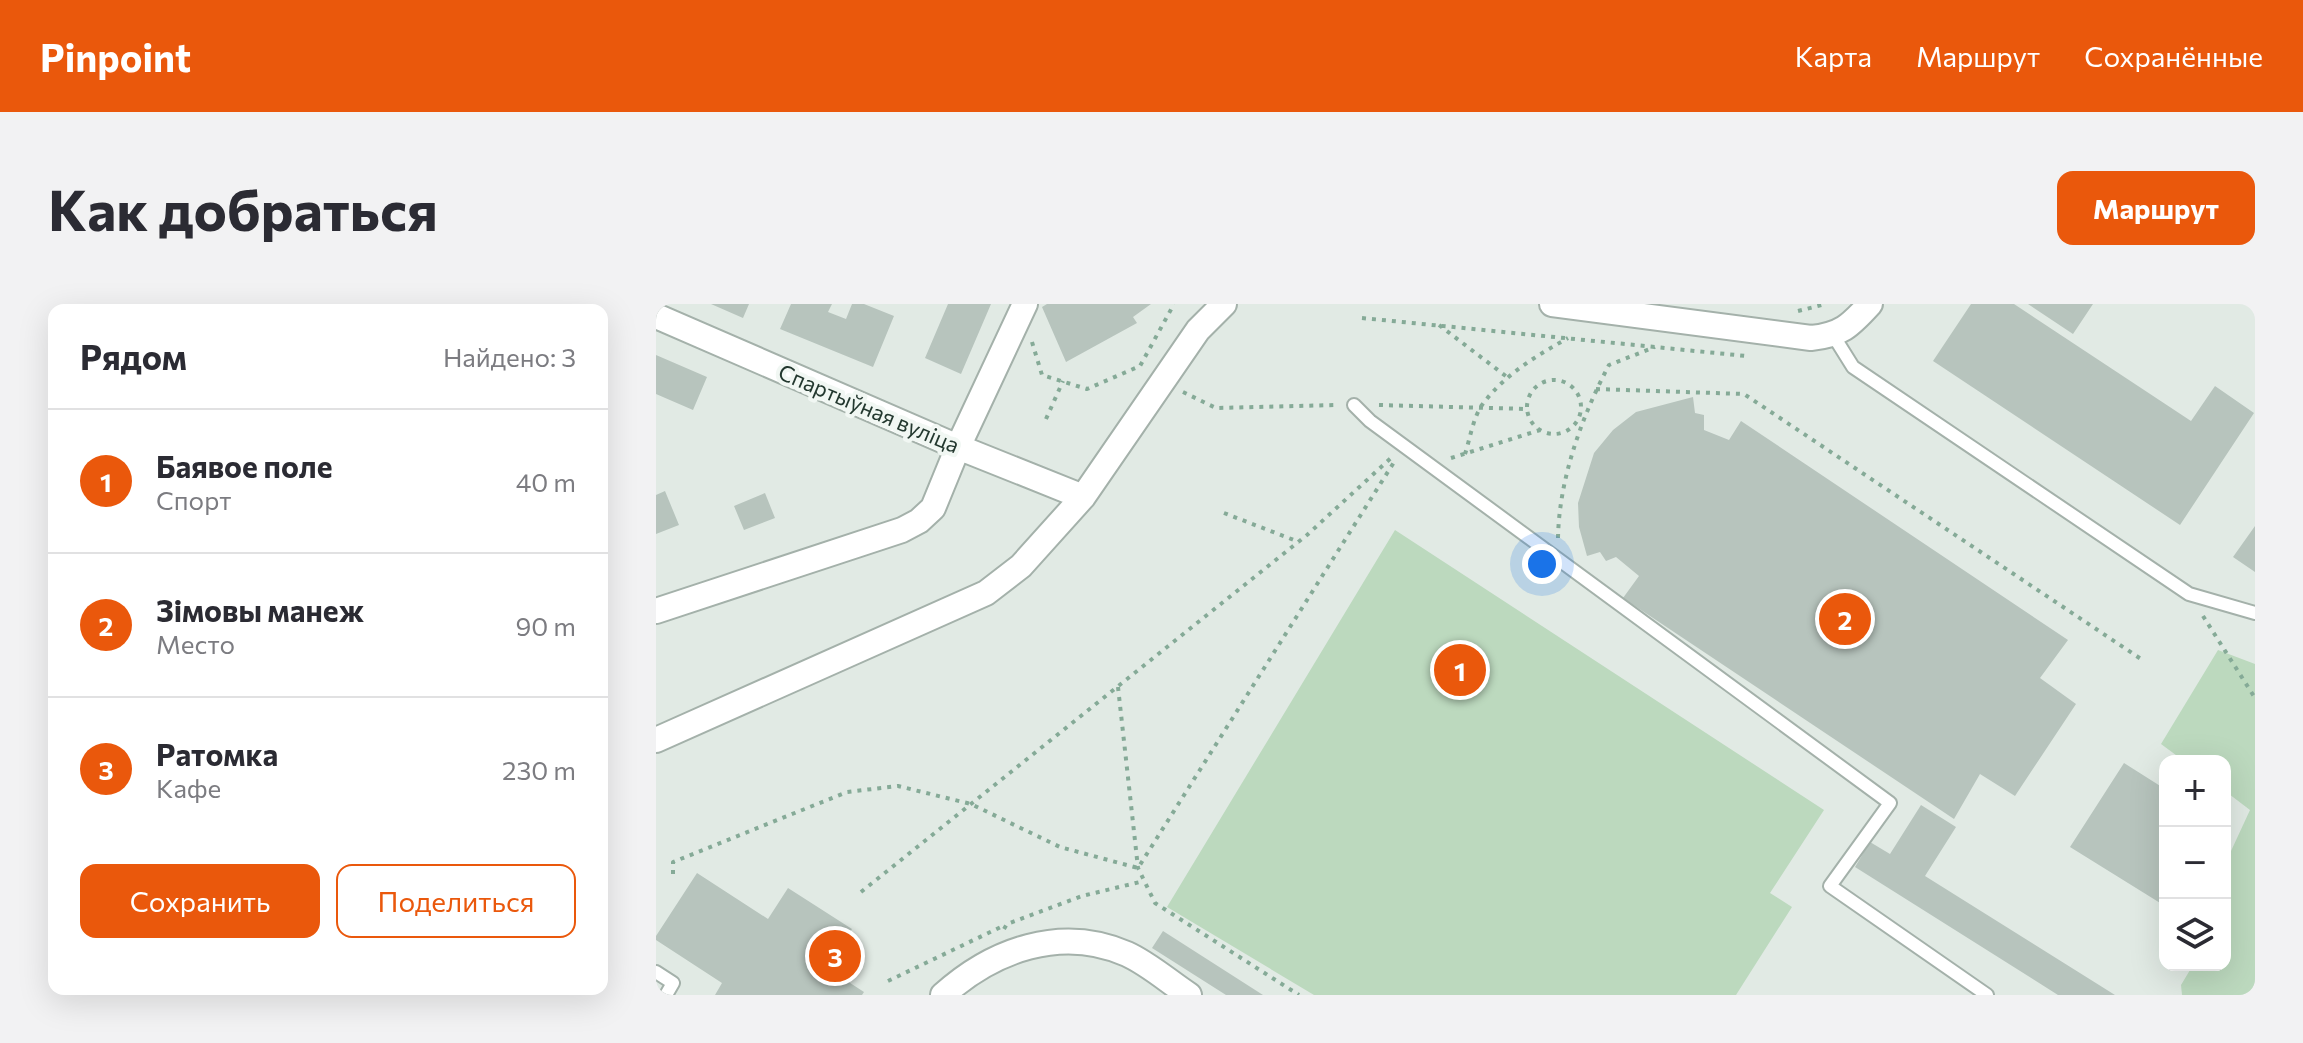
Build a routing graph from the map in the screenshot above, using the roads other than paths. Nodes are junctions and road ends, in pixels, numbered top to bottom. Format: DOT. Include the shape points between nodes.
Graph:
graph roads {
  1 [pos="1025,304"];
  2 [pos="1224,304"];
  3 [pos="1552,304"];
  4 [pos="1870,304"];
  5 [pos="656,316"];
  6 [pos="1833,335"];
  7 [pos="1354,405"];
  8 [pos="958,447"];
  9 [pos="1083,497"];
  10 [pos="656,611"];
  11 [pos="2255,613"];
  12 [pos="656,740"];
  13 [pos="656,972"];
  14 [pos="666,995"];
  15 [pos="943,995"];
  16 [pos="1189,995"];
  17 [pos="1987,995"];
  1 -- 8 [label="street"];
  2 -- 9 [label="street" via="1198,330"];
  3 -- 6 [label="street" via="1811,338"];
  4 -- 6 [label="street" via="1852,325"];
  5 -- 8 [label="street, Спартыўная вуліца"];
  6 -- 11 [label="lane" via="1853,367 2189,594"];
  7 -- 17 [label="lane" via="1890,803 1830,886"];
  8 -- 9 [label="street, Спартыўная вуліца"];
  8 -- 10 [label="street" via="933,508 919,521"];
  9 -- 12 [label="street" via="1021,566 986,593"];
  13 -- 14 [label="lane" via="673,983"];
  15 -- 16 [label="street" via="980,965 1028,946 1078,942 1128,954"];
}
